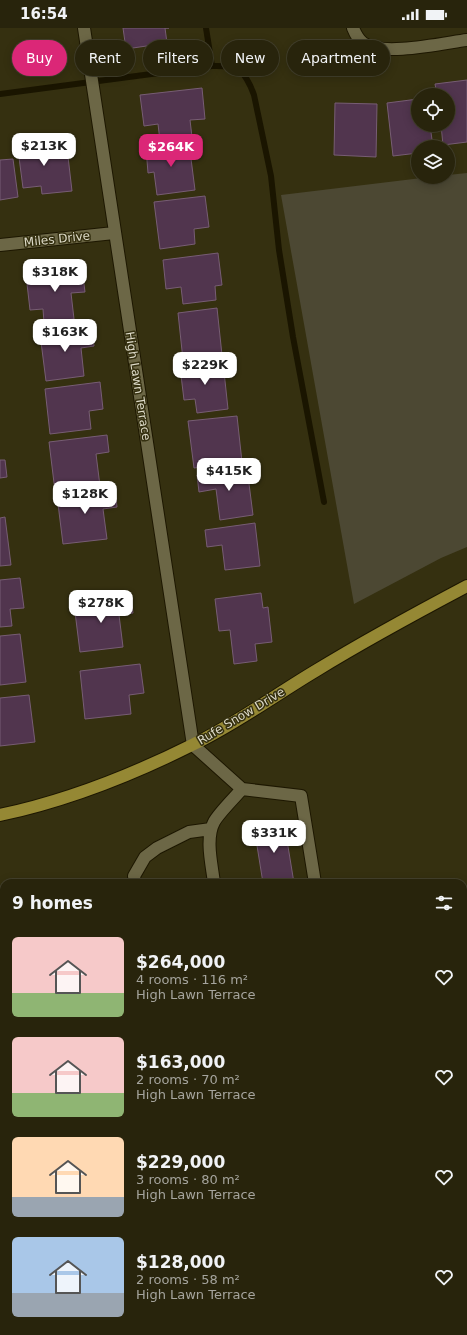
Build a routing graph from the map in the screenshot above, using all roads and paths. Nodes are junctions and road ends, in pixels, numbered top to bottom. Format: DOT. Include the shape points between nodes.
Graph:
graph roads {
  1 [pos="84,28"];
  2 [pos="352,28"];
  3 [pos="467,40"];
  4 [pos="114,233"];
  5 [pos="0,245"];
  6 [pos="467,586"];
  7 [pos="193,745"];
  8 [pos="242,790"];
  9 [pos="0,815"];
  10 [pos="211,829"];
  11 [pos="134,879"];
  12 [pos="214,879"];
  13 [pos="314,879"];
  1 -- 4 [label="street, High Lawn Terrace"];
  2 -- 3 [label="street" via="363,43 380,49 400,49"];
  4 -- 5 [label="street, Miles Drive"];
  4 -- 7 [label="street, High Lawn Terrace"];
  6 -- 7 [label="main road, Rufe Snow Drive" via="380,633"];
  7 -- 8 [label="street"];
  7 -- 9 [label="main road, Rufe Snow Drive" via="58,800"];
  8 -- 10 [label="street" via="214,821"];
  8 -- 13 [label="street" via="301,796"];
  10 -- 11 [label="street" via="189,832 157,848 145,857"];
  10 -- 12 [label="street" via="210,850"];
}
